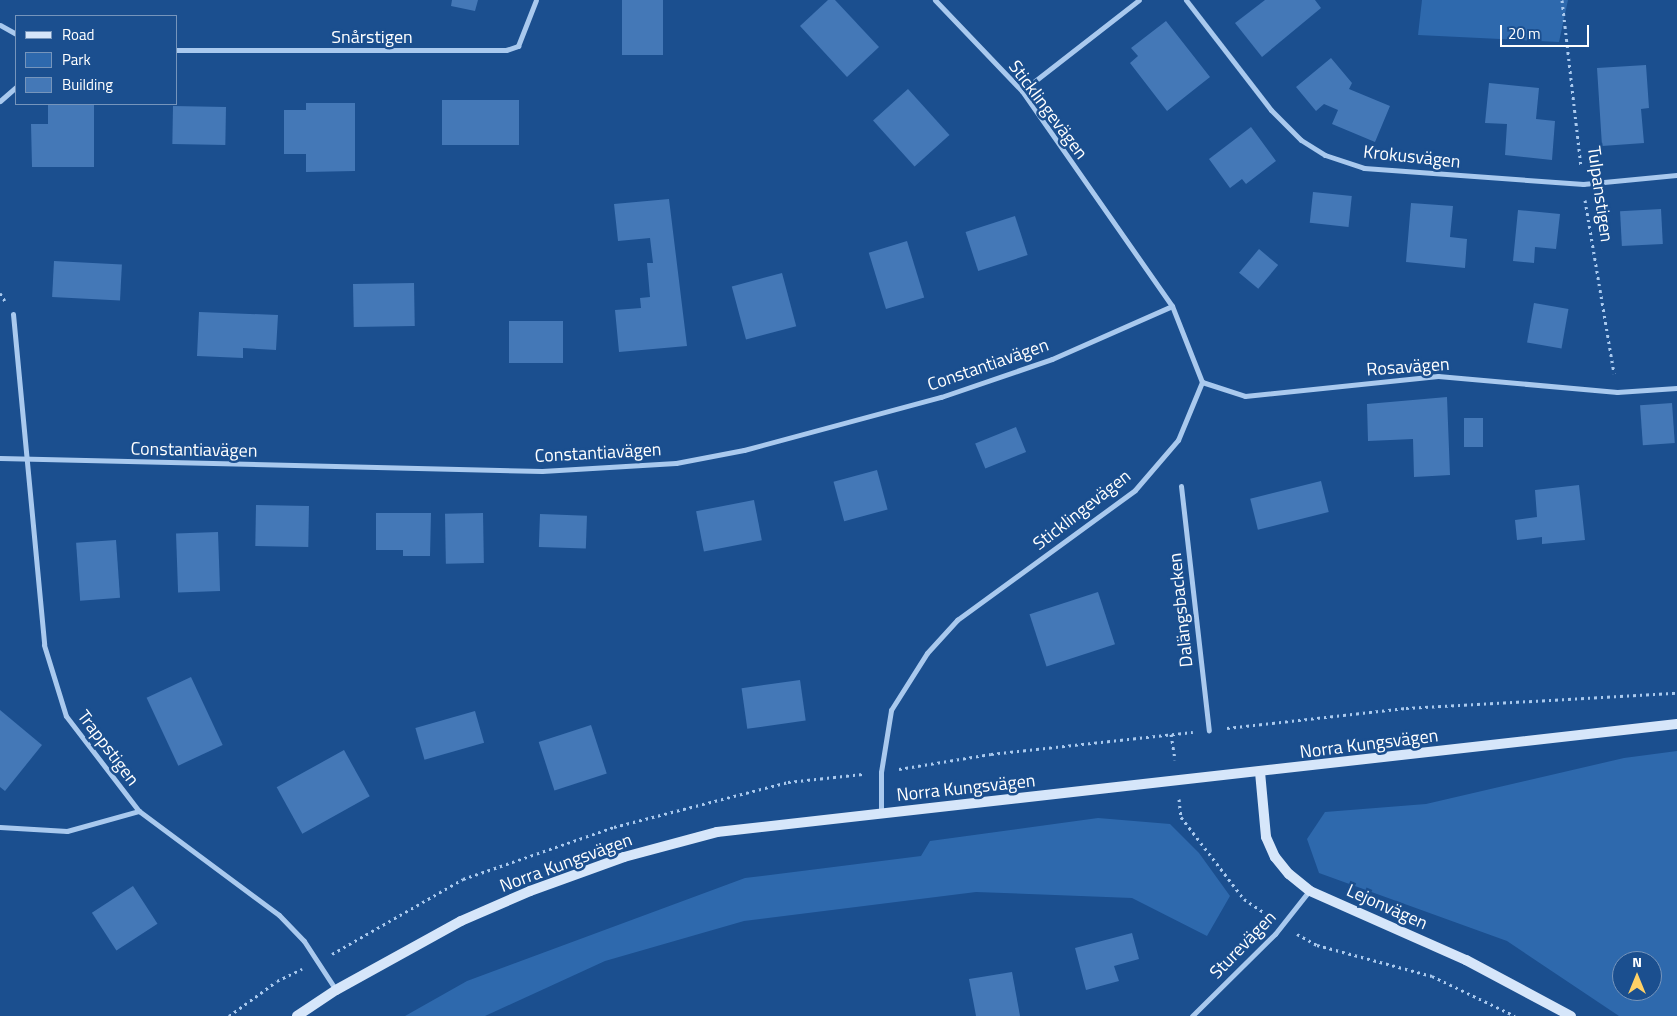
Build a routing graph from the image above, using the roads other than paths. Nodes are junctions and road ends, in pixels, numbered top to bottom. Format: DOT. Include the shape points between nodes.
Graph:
graph roads {
  1 [pos="536,0"];
  2 [pos="935,0"];
  3 [pos="1139,0"];
  4 [pos="1186,0"];
  5 [pos="0,25"];
  6 [pos="15,33"];
  7 [pos="178,50"];
  8 [pos="15,87"];
  9 [pos="1022,92"];
  10 [pos="0,101"];
  11 [pos="1677,175"];
  12 [pos="1172,306"];
  13 [pos="13,314"];
  14 [pos="1202,382"];
  15 [pos="1677,388"];
  16 [pos="0,458"];
  17 [pos="26,460"];
  18 [pos="1181,486"];
  19 [pos="1677,724"];
  20 [pos="1209,730"];
  21 [pos="1260,772"];
  22 [pos="139,812"];
  23 [pos="881,813"];
  24 [pos="0,827"];
  25 [pos="1310,890"];
  26 [pos="336,990"];
  27 [pos="297,1016"];
  28 [pos="1192,1016"];
  29 [pos="1570,1016"];
  1 -- 7 [label="street, Snårstigen" via="518,46 506,50"];
  2 -- 9 [label="street, Sticklingevägen"];
  3 -- 9 [label="street"];
  4 -- 11 [label="street, Krokusvägen" via="1271,110 1301,140 1325,155 1364,168 1583,184"];
  5 -- 6 [label="street"];
  8 -- 10 [label="street"];
  9 -- 12 [label="street, Sticklingevägen"];
  12 -- 14 [label="street, Sticklingevägen"];
  12 -- 17 [label="street, Constantiavägen" via="1052,359 941,397 744,450 676,463 542,471"];
  13 -- 17 [label="street, Trappstigen"];
  14 -- 15 [label="street, Rosavägen" via="1245,396 1438,376 1617,392"];
  14 -- 23 [label="street, Sticklingevägen" via="1178,440 1135,490 957,620 927,653 891,710 882,772"];
  16 -- 17 [label="street, Constantiavägen"];
  17 -- 22 [label="street, Trappstigen" via="44,645 66,716"];
  18 -- 20 [label="street, Dalängsbacken"];
  19 -- 21 [label="main road, Norra Kungsvägen"];
  21 -- 23 [label="main road, Norra Kungsvägen"];
  21 -- 25 [label="main road, Lejonvägen" via="1266,837 1275,857 1289,874"];
  22 -- 24 [label="street" via="67,831"];
  22 -- 26 [label="street, Trappstigen" via="280,915 304,941"];
  23 -- 26 [label="main road, Norra Kungsvägen" via="717,832 624,857 460,921"];
  25 -- 28 [label="street, Sturevägen" via="1283,925"];
  25 -- 29 [label="main road, Lejonvägen" via="1466,960"];
  26 -- 27 [label="main road, Norra Kungsvägen"];
}
